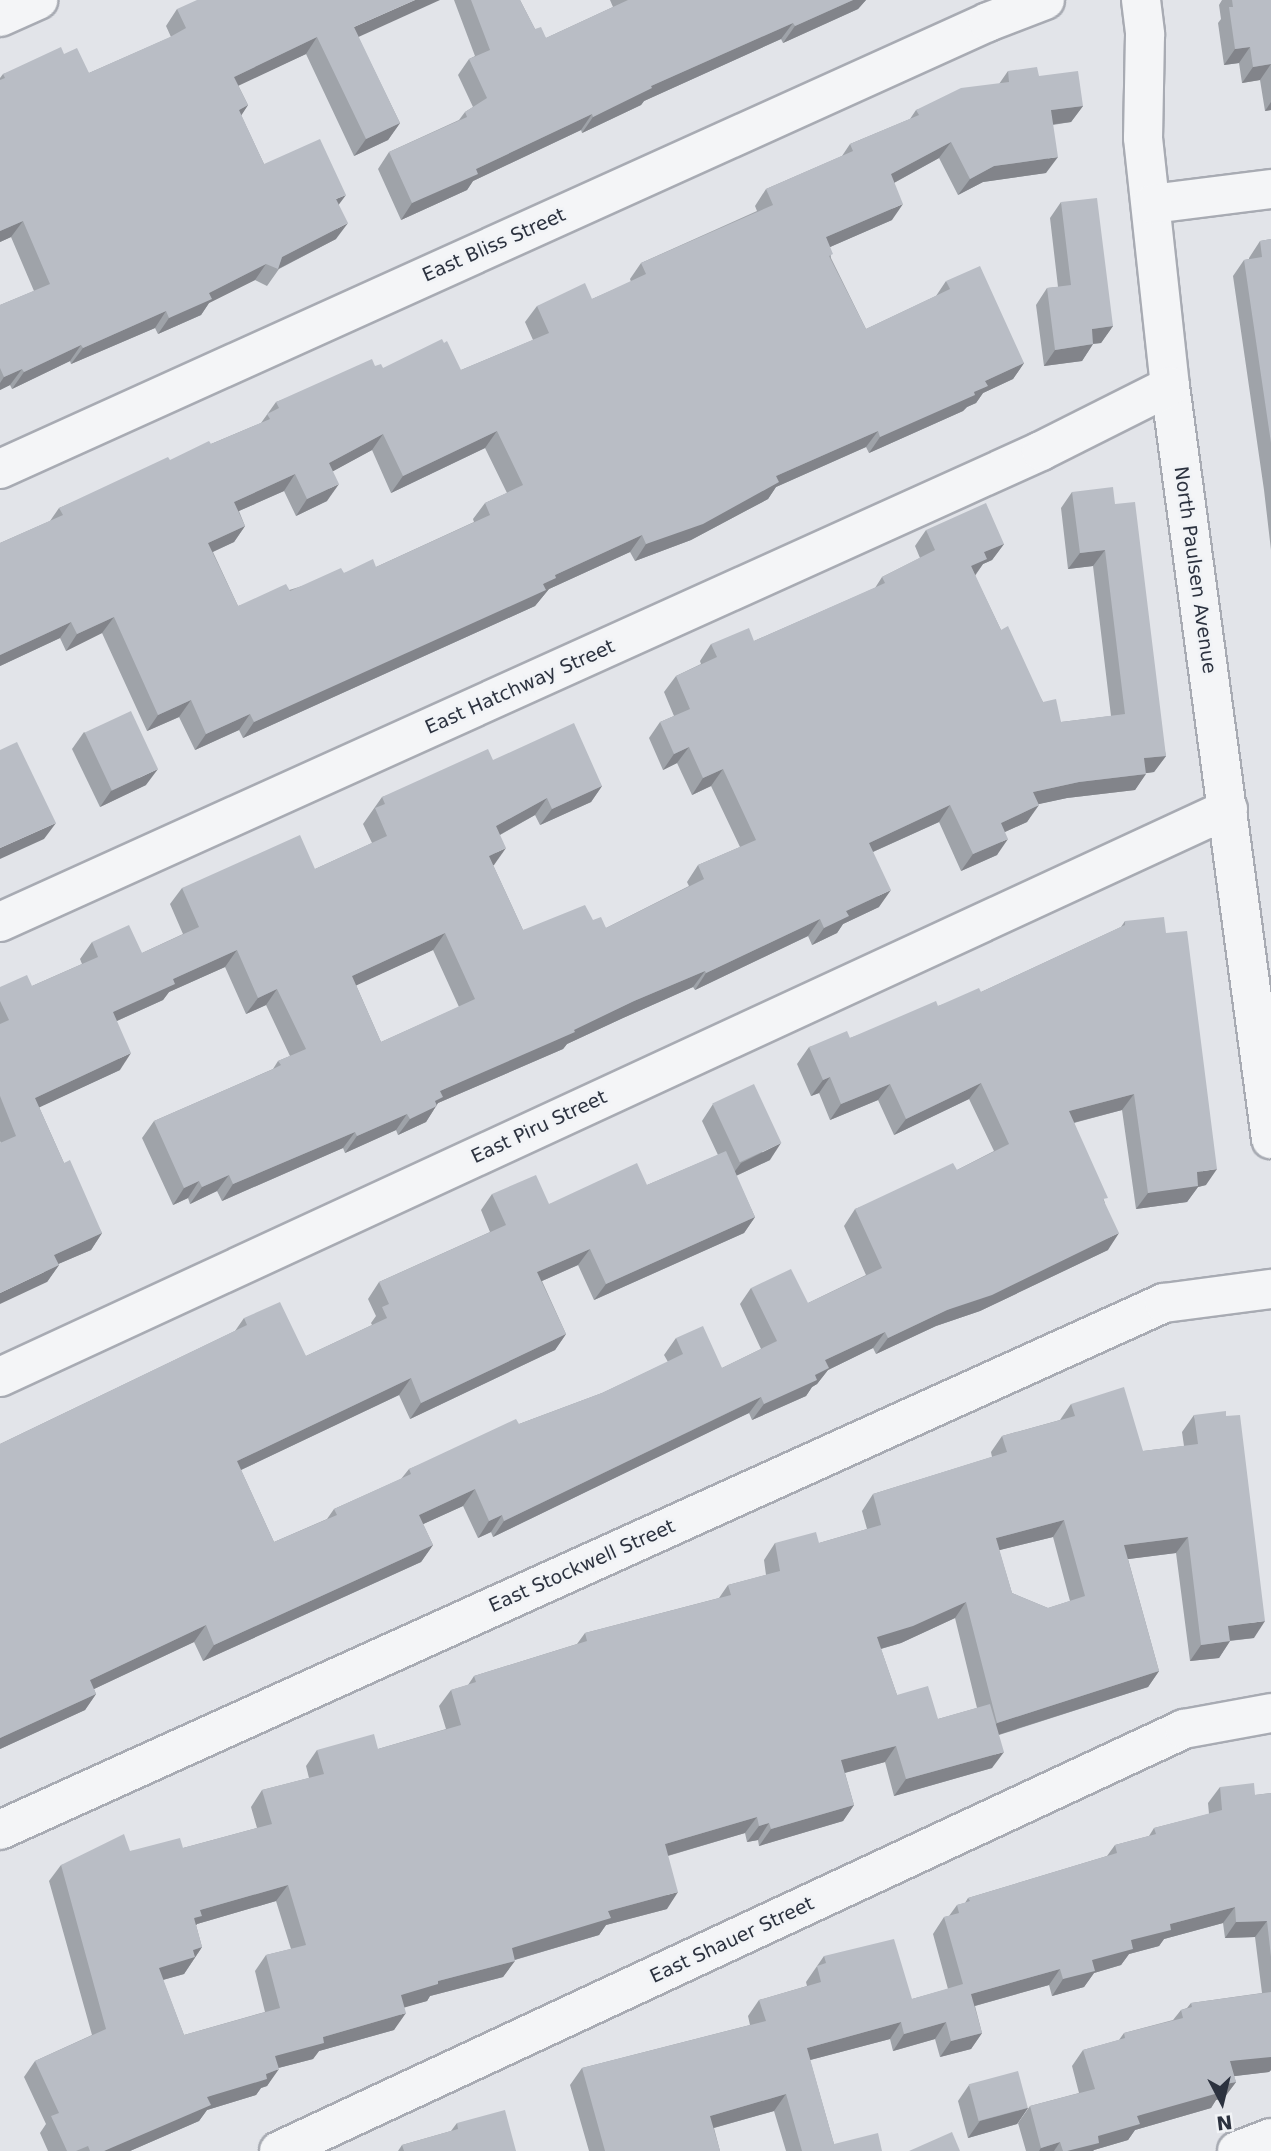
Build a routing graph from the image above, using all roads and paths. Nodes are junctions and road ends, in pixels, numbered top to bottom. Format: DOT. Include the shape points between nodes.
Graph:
graph roads {
  1 [pos="38,0"];
  2 [pos="1045,0"];
  3 [pos="1141,0"];
  4 [pos="0,17"];
  5 [pos="1271,189"];
  6 [pos="1152,204"];
  7 [pos="1170,386"];
  8 [pos="0,469"];
  9 [pos="1228,809"];
  10 [pos="0,922"];
  11 [pos="1271,1139"];
  12 [pos="1271,1289"];
  13 [pos="0,1377"];
  14 [pos="1271,1713"];
  15 [pos="0,1830"];
  16 [pos="279,2151"];
  1 -- 4 [label="street"];
  2 -- 8 [label="street, East Bliss Street"];
  3 -- 6 [label="street, North Paulsen Avenue" via="1143,138"];
  5 -- 6 [label="street"];
  6 -- 7 [label="street, North Paulsen Avenue"];
  7 -- 9 [label="street, North Paulsen Avenue"];
  7 -- 10 [label="street, East Hatchway Street" via="1041,452"];
  9 -- 11 [label="street, North Paulsen Avenue"];
  9 -- 13 [label="street, East Piru Street"];
  12 -- 15 [label="street, East Stockwell Street" via="1164,1303"];
  14 -- 16 [label="street, East Shauer Street" via="1184,1729"];
}
